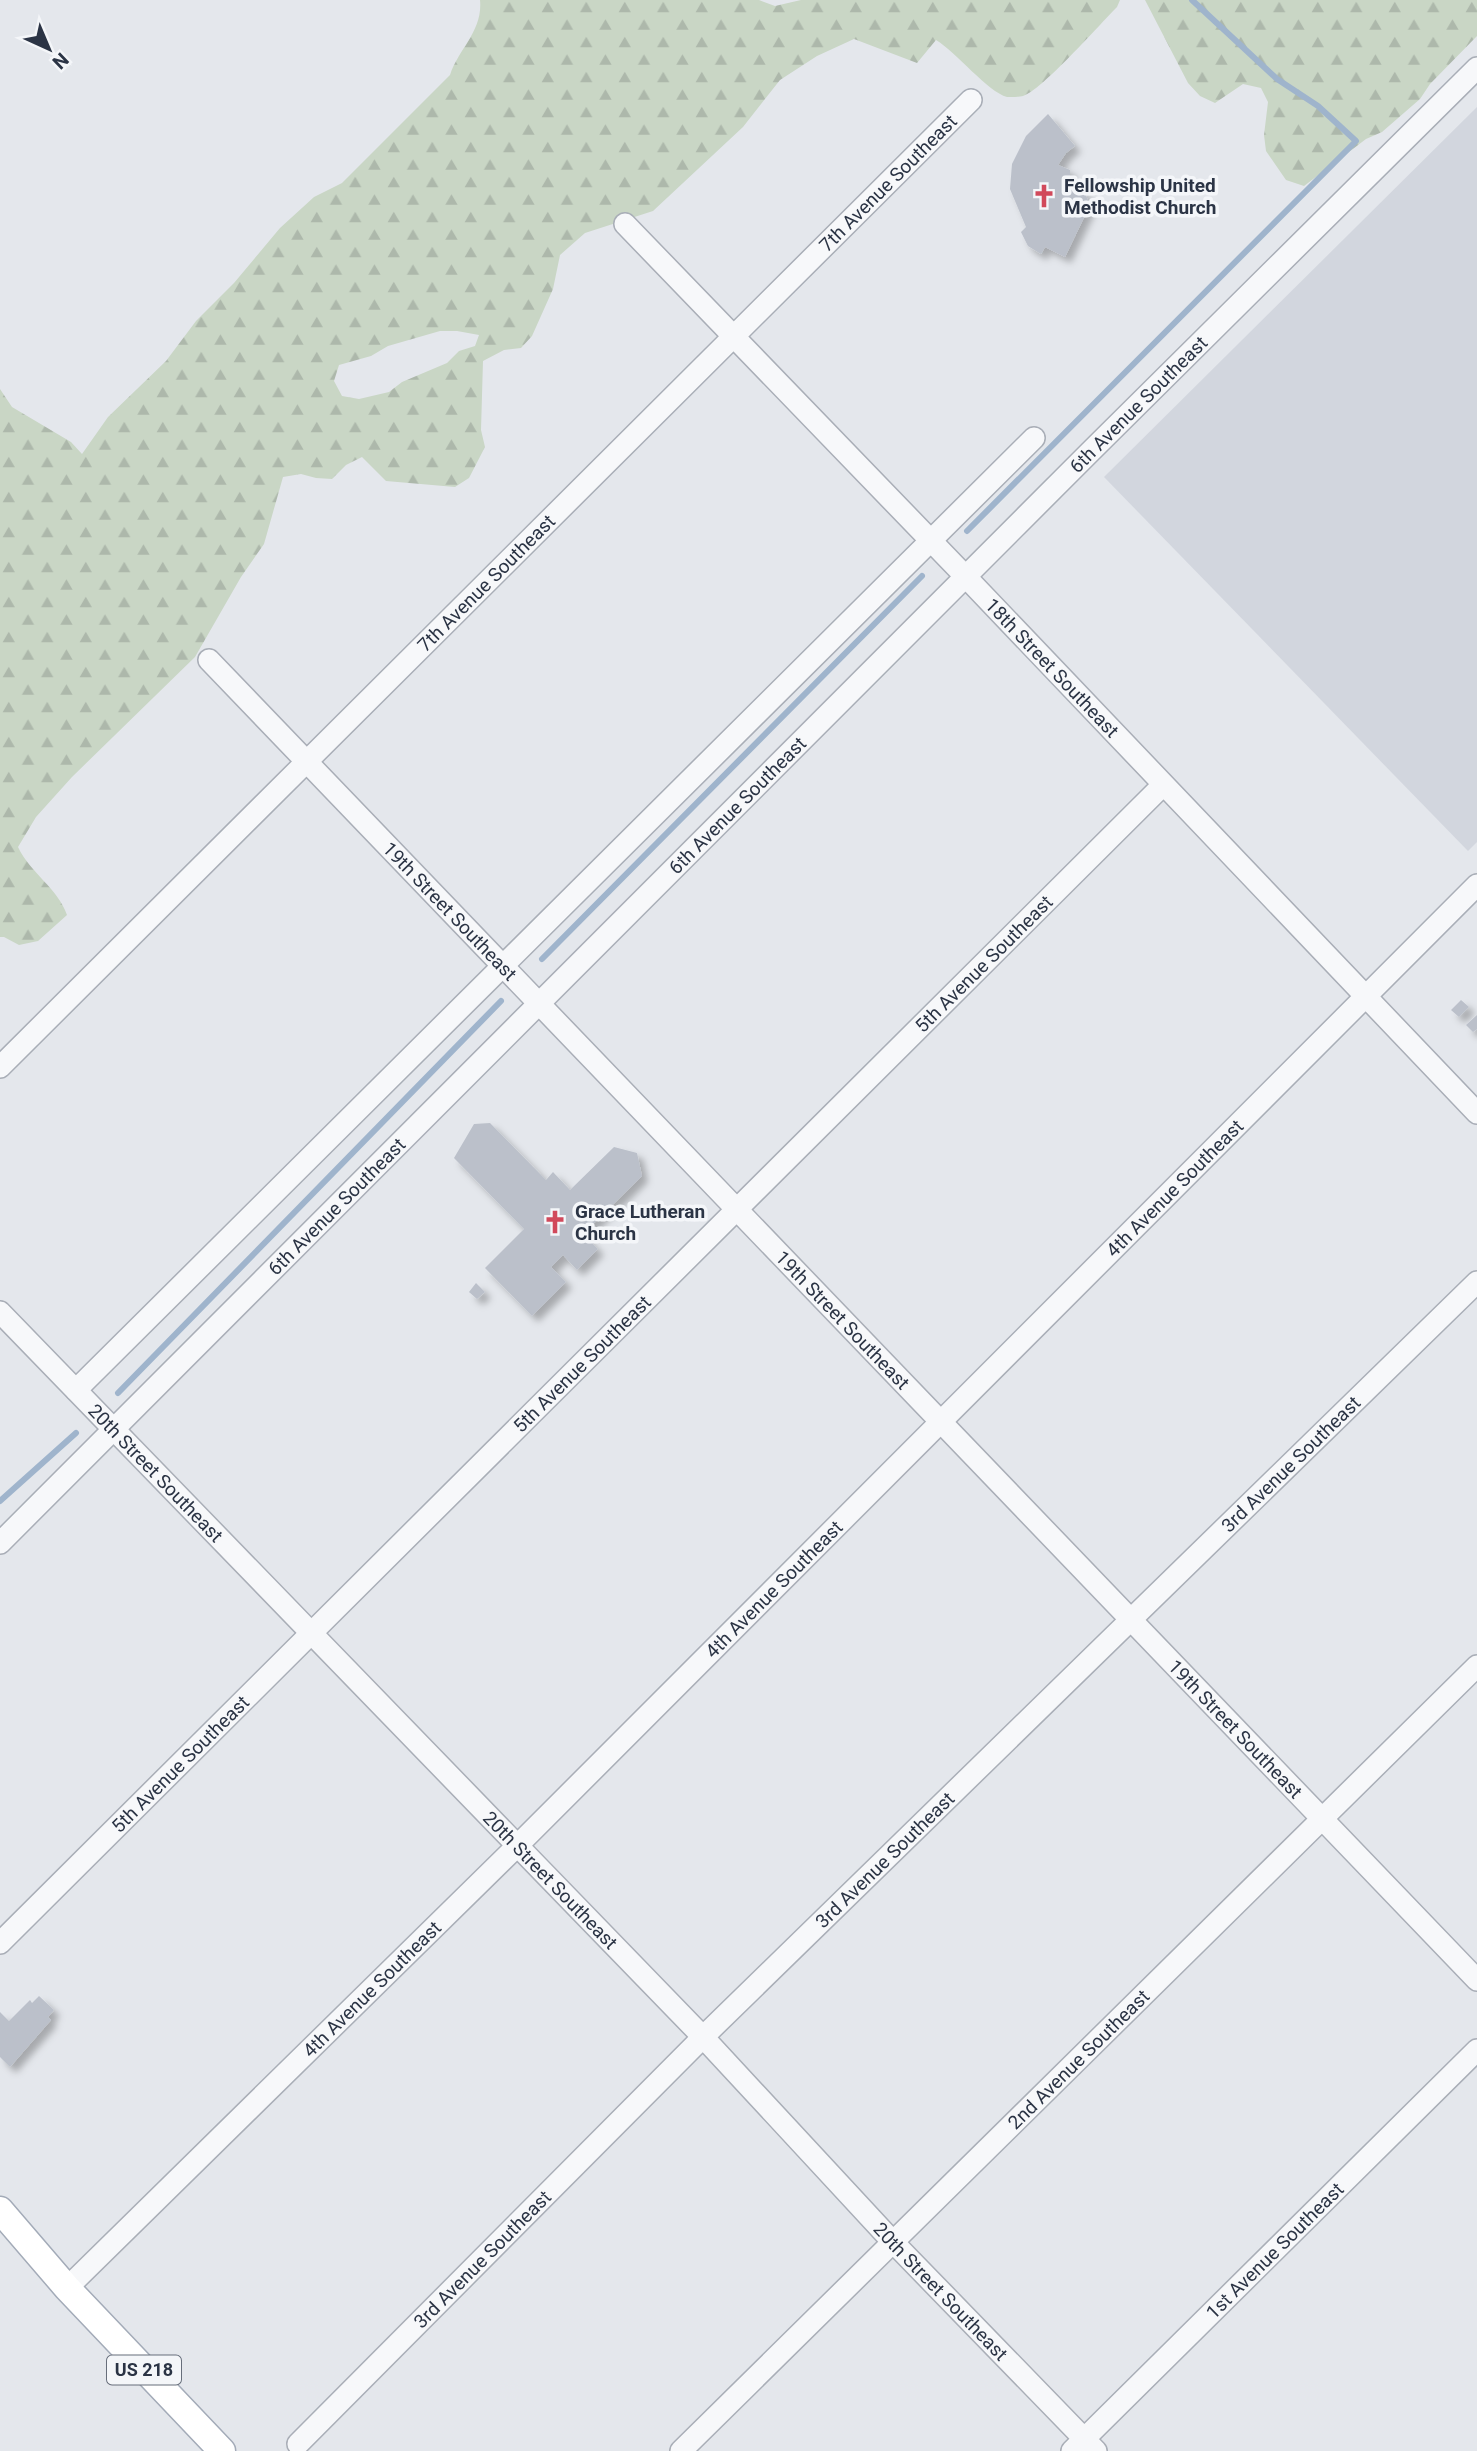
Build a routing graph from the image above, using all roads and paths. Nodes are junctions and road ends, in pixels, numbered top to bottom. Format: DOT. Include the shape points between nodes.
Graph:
graph roads {
  1 [pos="1477,68"];
  2 [pos="971,100"];
  3 [pos="625,225"];
  4 [pos="734,336"];
  5 [pos="1034,438"];
  6 [pos="930,540"];
  7 [pos="966,576"];
  8 [pos="209,660"];
  9 [pos="307,762"];
  10 [pos="1163,785"];
  11 [pos="1477,885"];
  12 [pos="502,965"];
  13 [pos="1365,997"];
  14 [pos="540,1004"];
  15 [pos="0,1067"];
  16 [pos="1477,1113"];
  17 [pos="737,1208"];
  18 [pos="1477,1282"];
  19 [pos="0,1312"];
  20 [pos="76,1390"];
  21 [pos="941,1421"];
  22 [pos="114,1430"];
  23 [pos="0,1543"];
  24 [pos="1133,1620"];
  25 [pos="310,1634"];
  26 [pos="1477,1666"];
  27 [pos="1323,1818"];
  28 [pos="516,1847"];
  29 [pos="0,1943"];
  30 [pos="1477,1980"];
  31 [pos="703,2037"];
  32 [pos="1477,2050"];
  33 [pos="0,2210"];
  34 [pos="892,2241"];
  35 [pos="67,2288"];
  36 [pos="298,2444"];
  37 [pos="1084,2447"];
  38 [pos="222,2451"];
  39 [pos="681,2451"];
  1 -- 7 [label="street, 6th Avenue Southeast"];
  2 -- 4 [label="street, 7th Avenue Southeast"];
  3 -- 4 [label="street, 18th Street Southeast"];
  4 -- 6 [label="street, 18th Street Southeast"];
  4 -- 9 [label="street, 7th Avenue Southeast"];
  5 -- 6 [label="street"];
  6 -- 7 [label="street, 18th Street Southeast"];
  6 -- 12 [label="street"];
  7 -- 10 [label="street, 18th Street Southeast"];
  7 -- 14 [label="street, 6th Avenue Southeast"];
  8 -- 9 [label="street, 19th Street Southeast"];
  9 -- 12 [label="street, 19th Street Southeast"];
  9 -- 15 [label="street, 7th Avenue Southeast"];
  10 -- 13 [label="street, 18th Street Southeast"];
  10 -- 17 [label="street, 5th Avenue Southeast"];
  11 -- 13 [label="street, 4th Avenue Southeast"];
  12 -- 14 [label="street, 19th Street Southeast"];
  12 -- 20 [label="street"];
  13 -- 16 [label="street, 18th Street Southeast"];
  13 -- 21 [label="street, 4th Avenue Southeast"];
  14 -- 17 [label="street, 19th Street Southeast"];
  14 -- 22 [label="street, 6th Avenue Southeast"];
  17 -- 21 [label="street, 19th Street Southeast"];
  17 -- 25 [label="street, 5th Avenue Southeast"];
  18 -- 24 [label="street, 3rd Avenue Southeast"];
  19 -- 20 [label="street, 20th Street Southeast"];
  20 -- 22 [label="street, 20th Street Southeast"];
  21 -- 24 [label="street, 19th Street Southeast"];
  21 -- 28 [label="street, 4th Avenue Southeast"];
  22 -- 23 [label="street, 6th Avenue Southeast"];
  22 -- 25 [label="street, 20th Street Southeast"];
  24 -- 27 [label="street, 19th Street Southeast"];
  24 -- 31 [label="street, 3rd Avenue Southeast"];
  25 -- 28 [label="street, 20th Street Southeast"];
  25 -- 29 [label="street, 5th Avenue Southeast"];
  26 -- 27 [label="street, 2nd Avenue Southeast"];
  27 -- 30 [label="street, 19th Street Southeast"];
  27 -- 34 [label="street, 2nd Avenue Southeast"];
  28 -- 31 [label="street, 20th Street Southeast"];
  28 -- 35 [label="street, 4th Avenue Southeast"];
  31 -- 34 [label="street, 20th Street Southeast"];
  31 -- 36 [label="street, 3rd Avenue Southeast"];
  32 -- 37 [label="street, 1st Avenue Southeast"];
  33 -- 35 [label="main road, US 218"];
  34 -- 37 [label="street, 20th Street Southeast"];
  34 -- 39 [label="street, 2nd Avenue Southeast"];
  35 -- 38 [label="main road, US 218"];
}
